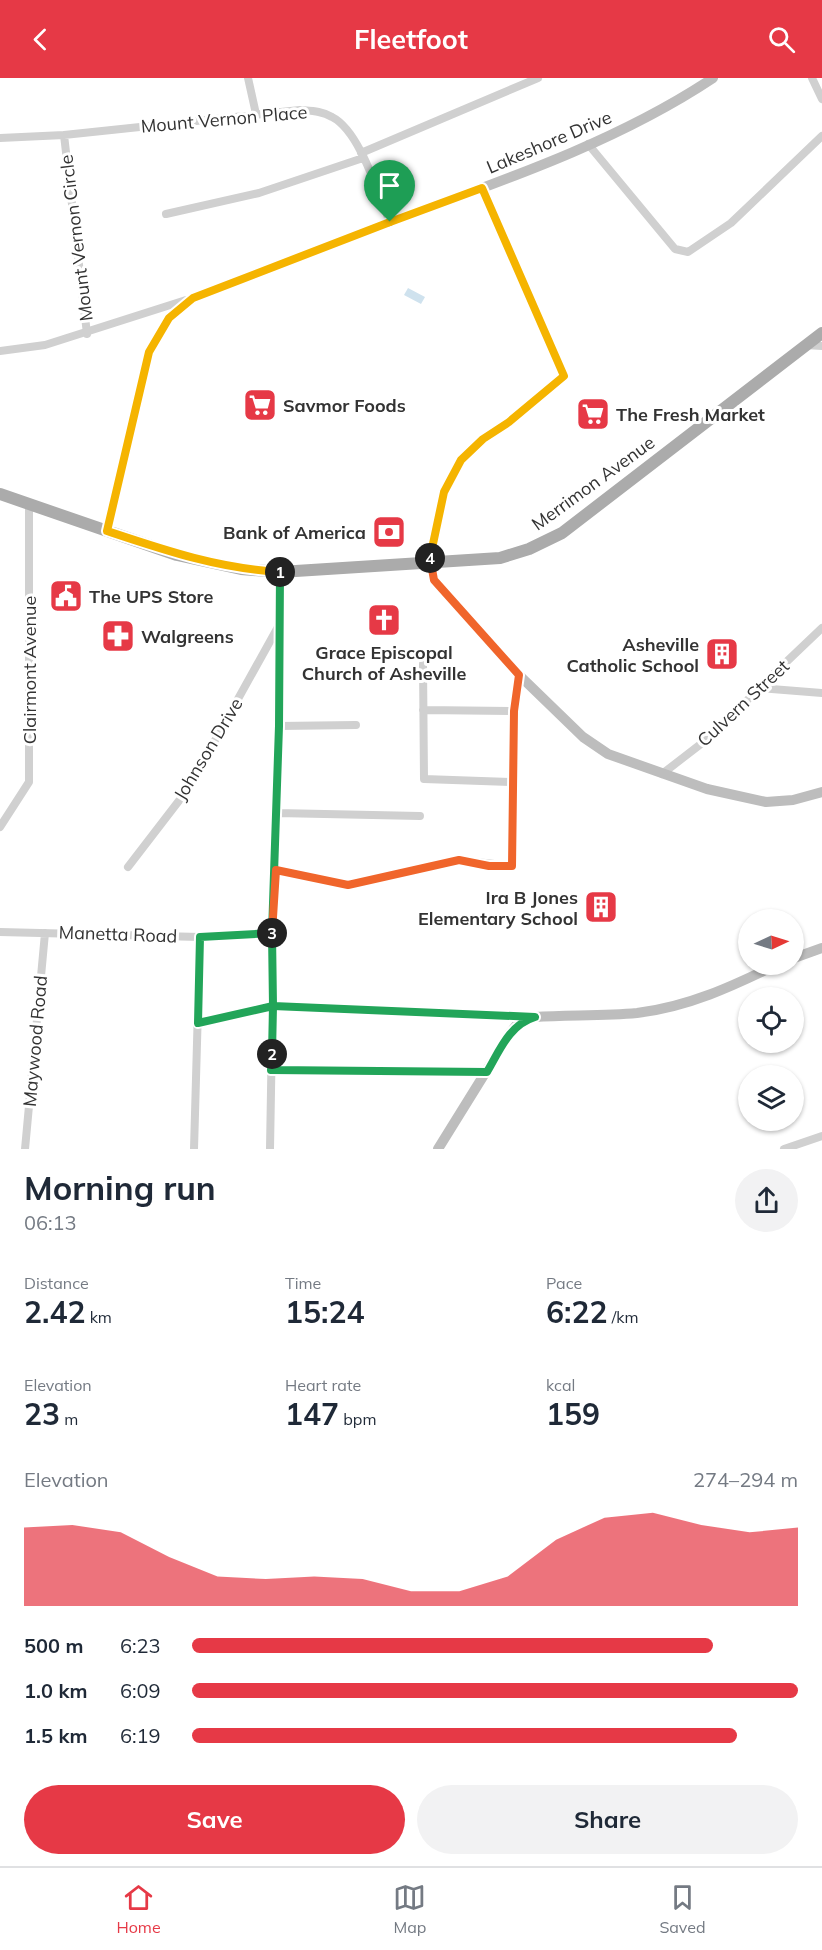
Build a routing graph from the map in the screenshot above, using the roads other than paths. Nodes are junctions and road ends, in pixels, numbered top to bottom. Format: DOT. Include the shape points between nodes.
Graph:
graph roads {
  1 [pos="248,78"];
  2 [pos="538,78"];
  3 [pos="713,78"];
  4 [pos="812,78"];
  5 [pos="822,99"];
  6 [pos="256,114"];
  7 [pos="64,135"];
  8 [pos="822,136"];
  9 [pos="0,138"];
  10 [pos="588,144"];
  11 [pos="362,155"];
  12 [pos="482,188"];
  13 [pos="166,214"];
  14 [pos="390,222"];
  15 [pos="193,298"];
  16 [pos="822,333"];
  17 [pos="87,334"];
  18 [pos="806,345"];
  19 [pos="822,346"];
  20 [pos="0,351"];
  21 [pos="0,494"];
  22 [pos="29,504"];
  23 [pos="107,531"];
  24 [pos="429,562"];
  25 [pos="280,572"];
  26 [pos="279,626"];
  27 [pos="822,628"];
  28 [pos="423,664"];
  29 [pos="519,675"];
  30 [pos="759,688"];
  31 [pos="822,693"];
  32 [pos="423,710"];
  33 [pos="514,711"];
  34 [pos="356,725"];
  35 [pos="279,726"];
  36 [pos="662,774"];
  37 [pos="513,782"];
  38 [pos="822,792"];
  39 [pos="277,813"];
  40 [pos="420,816"];
  41 [pos="0,827"];
  42 [pos="128,867"];
  43 [pos="276,870"];
  44 [pos="0,933"];
  45 [pos="45,933"];
  46 [pos="272,933"];
  47 [pos="200,937"];
  48 [pos="822,948"];
  49 [pos="804,954"];
  50 [pos="755,975"];
  51 [pos="273,1006"];
  52 [pos="535,1017"];
  53 [pos="198,1023"];
  54 [pos="271,1070"];
  55 [pos="487,1072"];
  56 [pos="822,1136"];
  57 [pos="795,1147"];
  58 [pos="24,1149"];
  59 [pos="194,1149"];
  60 [pos="270,1149"];
  61 [pos="438,1149"];
  62 [pos="784,1149"];
  1 -- 6 [label="street"];
  2 -- 11 [label="street"];
  3 -- 10 [label="street, Lakeshore Drive" via="652,115"];
  4 -- 5 [label="street"];
  6 -- 7 [label="street, Mount Vernon Place"];
  6 -- 11 [label="street, Mount Vernon Place" via="300,110 334,117"];
  7 -- 9 [label="street, Mount Vernon Circle"];
  7 -- 17 [label="street, Mount Vernon Circle"];
  8 -- 10 [label="street" via="731,222 688,252 675,249"];
  10 -- 12 [label="street, Lakeshore Drive"];
  11 -- 13 [label="street" via="260,193"];
  11 -- 14 [label="street, Mount Vernon Place"];
  12 -- 14 [label="street, Lakeshore Drive"];
  12 -- 24 [label="street" via="564,376 461,460 444,492"];
  14 -- 15 [label="street, Lakeshore Drive"];
  15 -- 17 [label="street, Mount Vernon Circle"];
  15 -- 23 [label="street, Lakeshore Drive" via="169,318 149,352"];
  16 -- 18 [label="main road, Merrimon Avenue"];
  17 -- 20 [label="street, Mount Vernon Circle"];
  18 -- 19 [label="street"];
  18 -- 24 [label="main road, Merrimon Avenue" via="546,543 500,558"];
  21 -- 22 [label="main road, Merrimon Avenue"];
  22 -- 23 [label="main road, Merrimon Avenue"];
  22 -- 41 [label="street, Clairmont Avenue" via="29,782"];
  23 -- 25 [label="main road, Merrimon Avenue" via="201,562"];
  24 -- 25 [label="main road, Merrimon Avenue"];
  24 -- 29 [label="street" via="434,580"];
  25 -- 26 [label="street"];
  26 -- 35 [label="street"];
  26 -- 42 [label="street, Johnson Drive" via="188,789"];
  27 -- 30 [label="street, Culvern Street"];
  28 -- 32 [label="street"];
  29 -- 33 [label="street"];
  29 -- 36 [label="street" via="583,737 608,754"];
  30 -- 31 [label="street"];
  30 -- 36 [label="street, Culvern Street" via="719,730"];
  32 -- 33 [label="street"];
  32 -- 37 [label="street" via="424,778"];
  33 -- 37 [label="street"];
  34 -- 35 [label="street"];
  35 -- 39 [label="street"];
  36 -- 38 [label="street" via="766,802"];
  37 -- 43 [label="street" via="512,866 459,860 348,885"];
  39 -- 40 [label="street"];
  39 -- 43 [label="street"];
  43 -- 46 [label="street"];
  44 -- 45 [label="street, Manetta Road"];
  45 -- 47 [label="street, Manetta Road"];
  45 -- 58 [label="street, Maywood Road"];
  46 -- 47 [label="street, Manetta Road"];
  46 -- 51 [label="street"];
  47 -- 53 [label="street"];
  48 -- 49 [label="street"];
  50 -- 52 [label="street" via="683,1004 638,1013"];
  51 -- 52 [label="street"];
  51 -- 53 [label="street"];
  51 -- 54 [label="street"];
  52 -- 55 [label="street" via="520,1021"];
  53 -- 59 [label="street"];
  54 -- 55 [label="street"];
  54 -- 60 [label="street"];
  55 -- 61 [label="street"];
  56 -- 57 [label="street"];
  57 -- 62 [label="street"];
}
